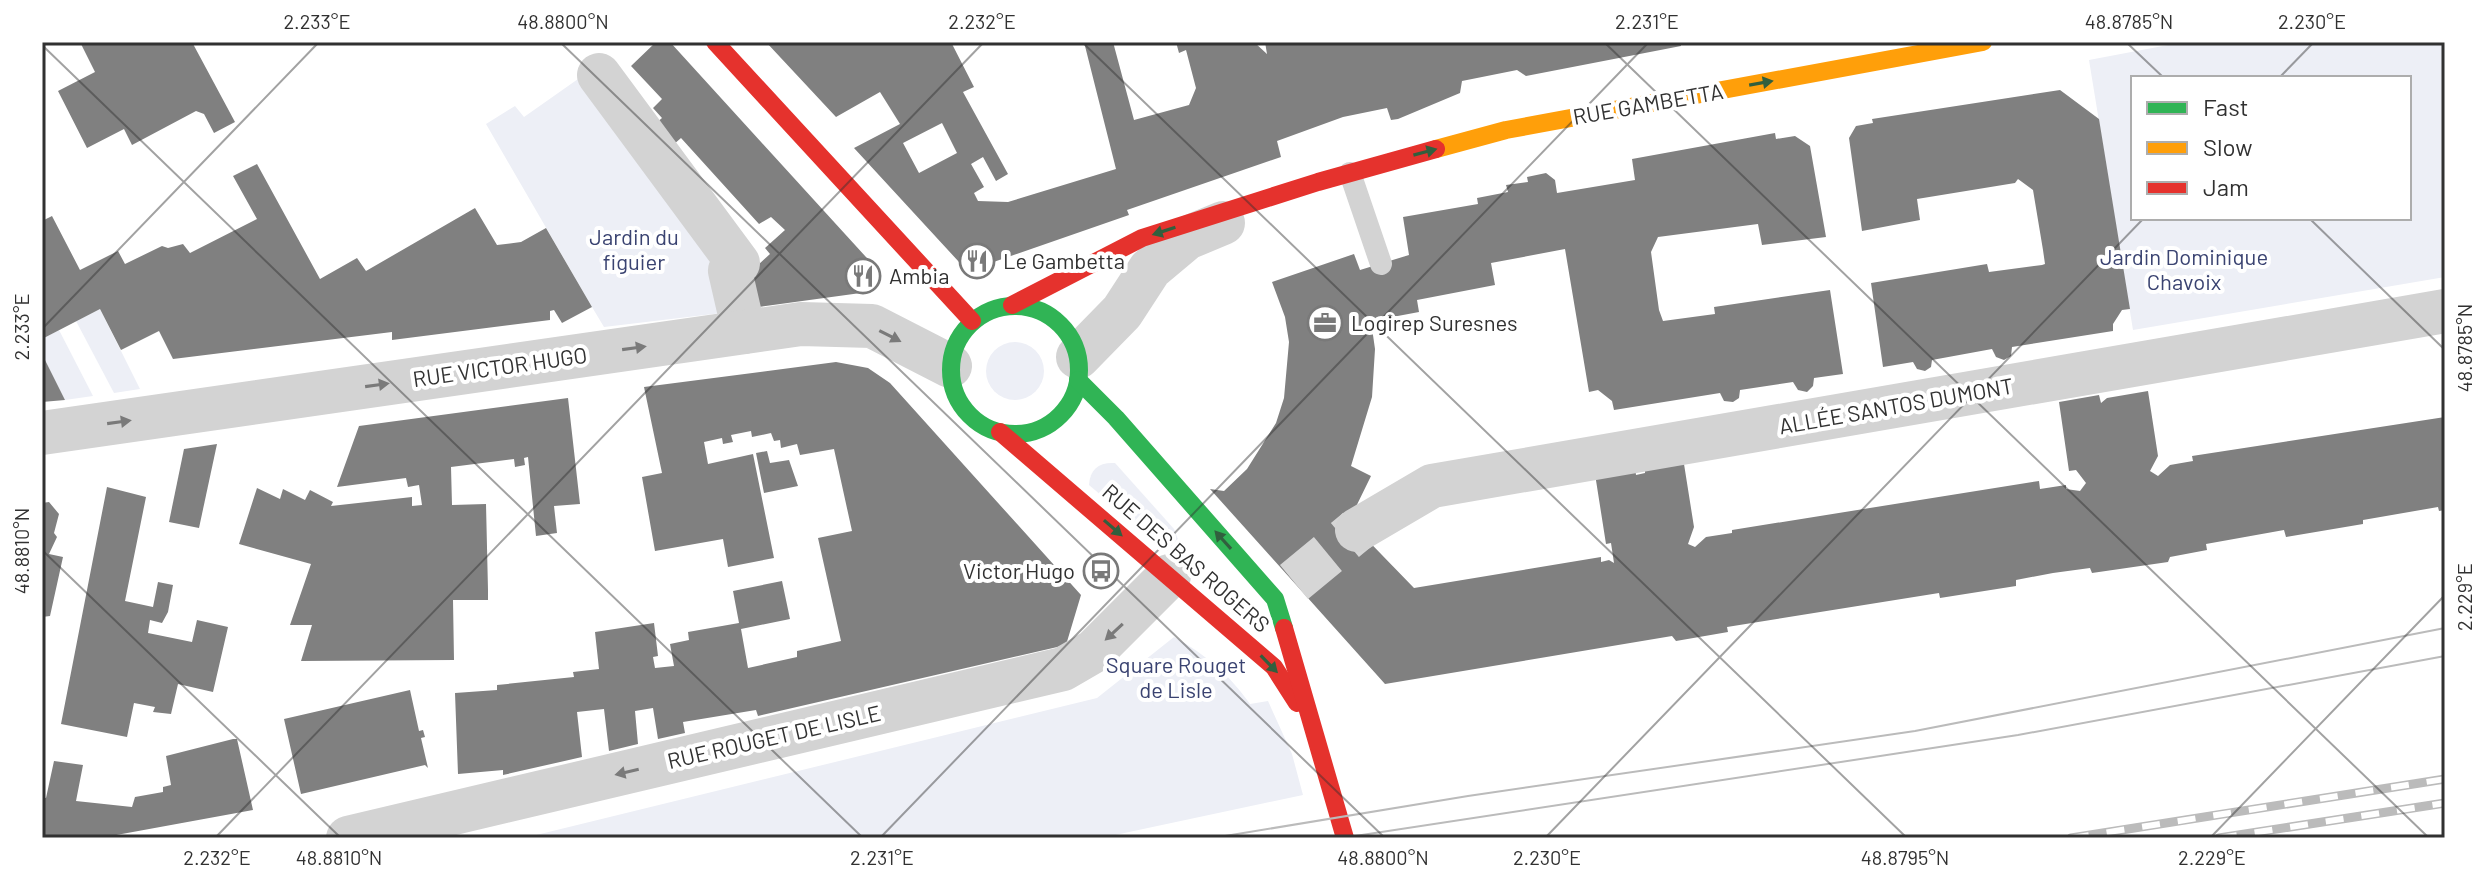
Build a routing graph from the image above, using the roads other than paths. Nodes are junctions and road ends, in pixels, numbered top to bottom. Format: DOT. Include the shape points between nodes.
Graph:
graph roads {
  1 [pos="715,42"];
  2 [pos="1983,42"];
  3 [pos="599,75"];
  4 [pos="1334,177"];
  5 [pos="1381,264"];
  6 [pos="1012,305"];
  7 [pos="2445,311"];
  8 [pos="972,321"];
  9 [pos="744,332"];
  10 [pos="950,366"];
  11 [pos="1078,369"];
  12 [pos="1000,432"];
  13 [pos="42,433"];
  14 [pos="1357,530"];
  15 [pos="1169,576"];
  16 [pos="1319,739"];
  17 [pos="348,838"];
  18 [pos="1345,838"];
  1 -- 8 [label="street"];
  4 -- 2 [label="street, RUE GAMBETTA, one-way" via="1506,130"];
  3 -- 9 [label="street" via="738,263 730,271"];
  4 -- 5 [label="lane"];
  4 -- 6 [label="street, RUE GAMBETTA, one-way" via="1142,238"];
  4 -- 11 [label="street, RUE GAMBETTA" via="1187,238 1150,269"];
  6 -- 8 [label="street"];
  6 -- 11 [label="street" via="1047,314 1071,340"];
  7 -- 14 [label="street, ALLÉE SANTOS DUMONT" via="1432,486"];
  8 -- 10 [label="street" via="957,342"];
  9 -- 10 [label="street, RUE VICTOR HUGO, one-way" via="801,324 872,326"];
  13 -- 9 [label="street, RUE VICTOR HUGO, one-way"];
  10 -- 12 [label="street" via="952,384 969,415"];
  11 -- 12 [label="street" via="1071,400 1059,417 1020,434"];
  16 -- 11 [label="street, RUE DES BAS ROGERS, one-way" via="1284,590 1116,418"];
  12 -- 15 [label="street, RUE DES BAS ROGERS, one-way"];
  15 -- 16 [label="street, RUE DES BAS ROGERS, one-way" via="1274,667"];
  15 -- 17 [label="street, RUE ROUGET DE LISLE, one-way" via="1094,651 1063,669"];
  16 -- 18 [label="street, RUE DES BAS ROGERS"];
}
